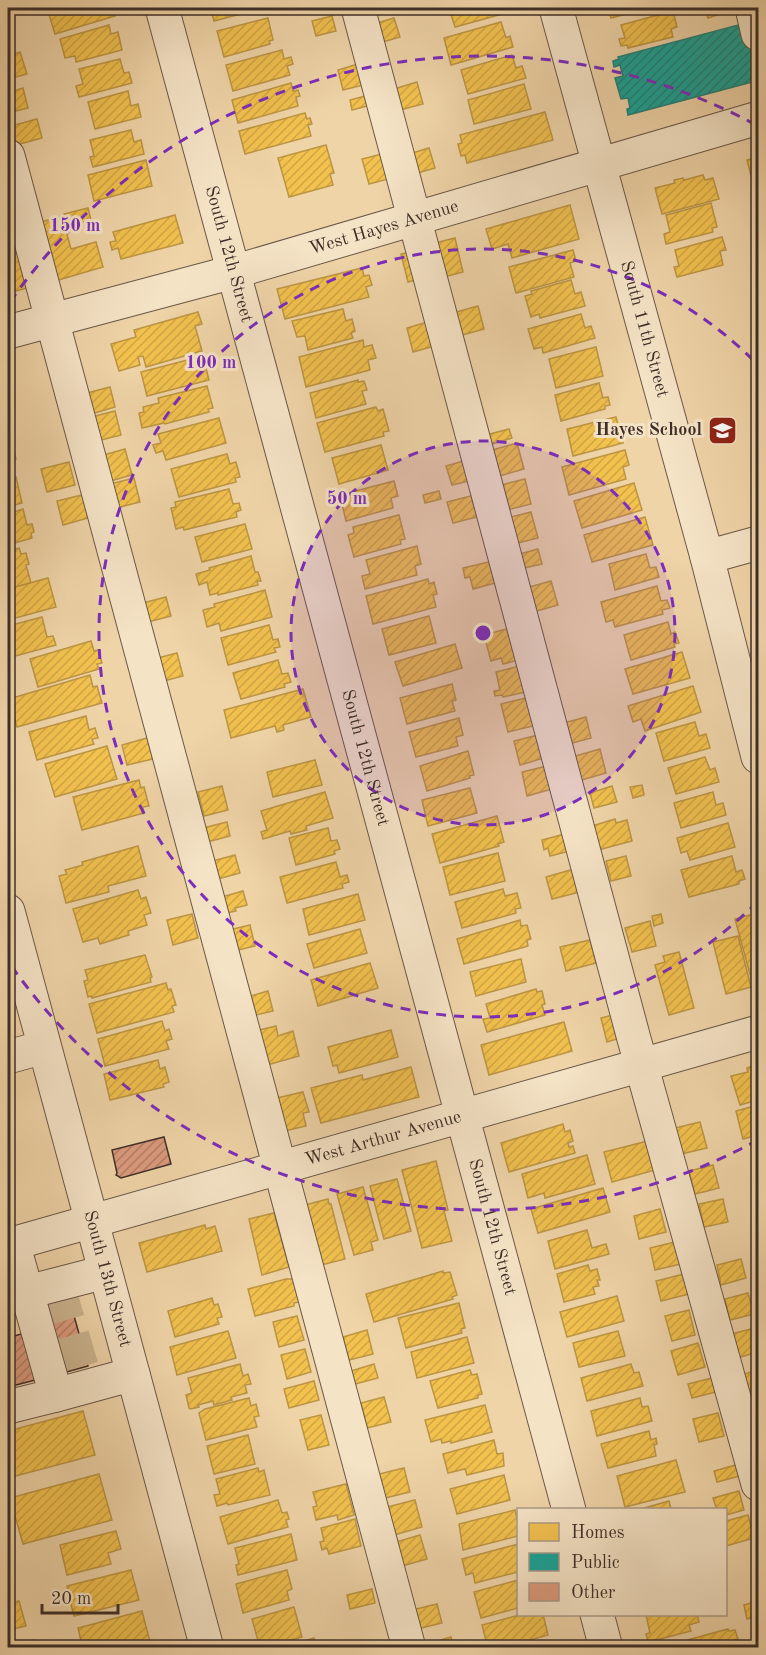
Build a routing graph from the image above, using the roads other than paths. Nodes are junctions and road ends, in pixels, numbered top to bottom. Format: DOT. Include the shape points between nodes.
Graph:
graph roads {
  1 [pos="162,8"];
  2 [pos="358,8"];
  3 [pos="556,8"];
  4 [pos="752,8"];
  5 [pos="759,34"];
  6 [pos="759,118"];
  7 [pos="8,156"];
  8 [pos="599,166"];
  9 [pos="416,219"];
  10 [pos="233,272"];
  11 [pos="52,320"];
  12 [pos="8,332"];
  13 [pos="759,543"];
  14 [pos="707,557"];
  15 [pos="759,757"];
  16 [pos="8,911"];
  17 [pos="759,1032"];
  18 [pos="44,1047"];
  19 [pos="8,1057"];
  20 [pos="641,1065"];
  21 [pos="462,1116"];
  22 [pos="281,1167"];
  23 [pos="92,1222"];
  24 [pos="10,1244"];
  25 [pos="105,1272"];
  26 [pos="17,1295"];
  27 [pos="133,1374"];
  28 [pos="56,1395"];
  29 [pos="8,1407"];
  30 [pos="759,1484"];
  31 [pos="569,1508"];
  32 [pos="598,1616"];
  33 [pos="207,1647"];
  34 [pos="409,1647"];
  35 [pos="606,1647"];
  1 -- 10 [label="street, South 12th Street"];
  2 -- 9 [label="street"];
  3 -- 8 [label="street, South 11th Street"];
  4 -- 5 [label="street"];
  6 -- 8 [label="street, West Hayes Avenue"];
  7 -- 11 [label="street"];
  8 -- 9 [label="street, West Hayes Avenue"];
  8 -- 14 [label="street, South 11th Street"];
  9 -- 10 [label="street, West Hayes Avenue"];
  9 -- 20 [label="street"];
  10 -- 11 [label="street, West Hayes Avenue"];
  10 -- 21 [label="street, South 12th Street"];
  11 -- 12 [label="street, West Hayes Avenue"];
  11 -- 22 [label="street"];
  13 -- 14 [label="street"];
  14 -- 15 [label="street, South 11th Street"];
  16 -- 18 [label="street, South 13th Street"];
  17 -- 20 [label="street, West Arthur Avenue"];
  18 -- 19 [label="street"];
  18 -- 23 [label="street, South 13th Street"];
  20 -- 21 [label="street, West Arthur Avenue"];
  20 -- 30 [label="street"];
  21 -- 22 [label="street, West Arthur Avenue"];
  21 -- 31 [label="street, South 12th Street"];
  22 -- 23 [label="street, West Arthur Avenue"];
  22 -- 34 [label="street"];
  23 -- 24 [label="street, West Arthur Avenue"];
  23 -- 25 [label="street, South 13th Street"];
  24 -- 26 [label="street"];
  25 -- 26 [label="street"];
  25 -- 27 [label="street, South 13th Street"];
  26 -- 28 [label="street"];
  27 -- 28 [label="street" via="85,1377"];
  27 -- 33 [label="street, South 13th Street"];
  28 -- 29 [label="street"];
  32 -- 35 [label="street"];
}
